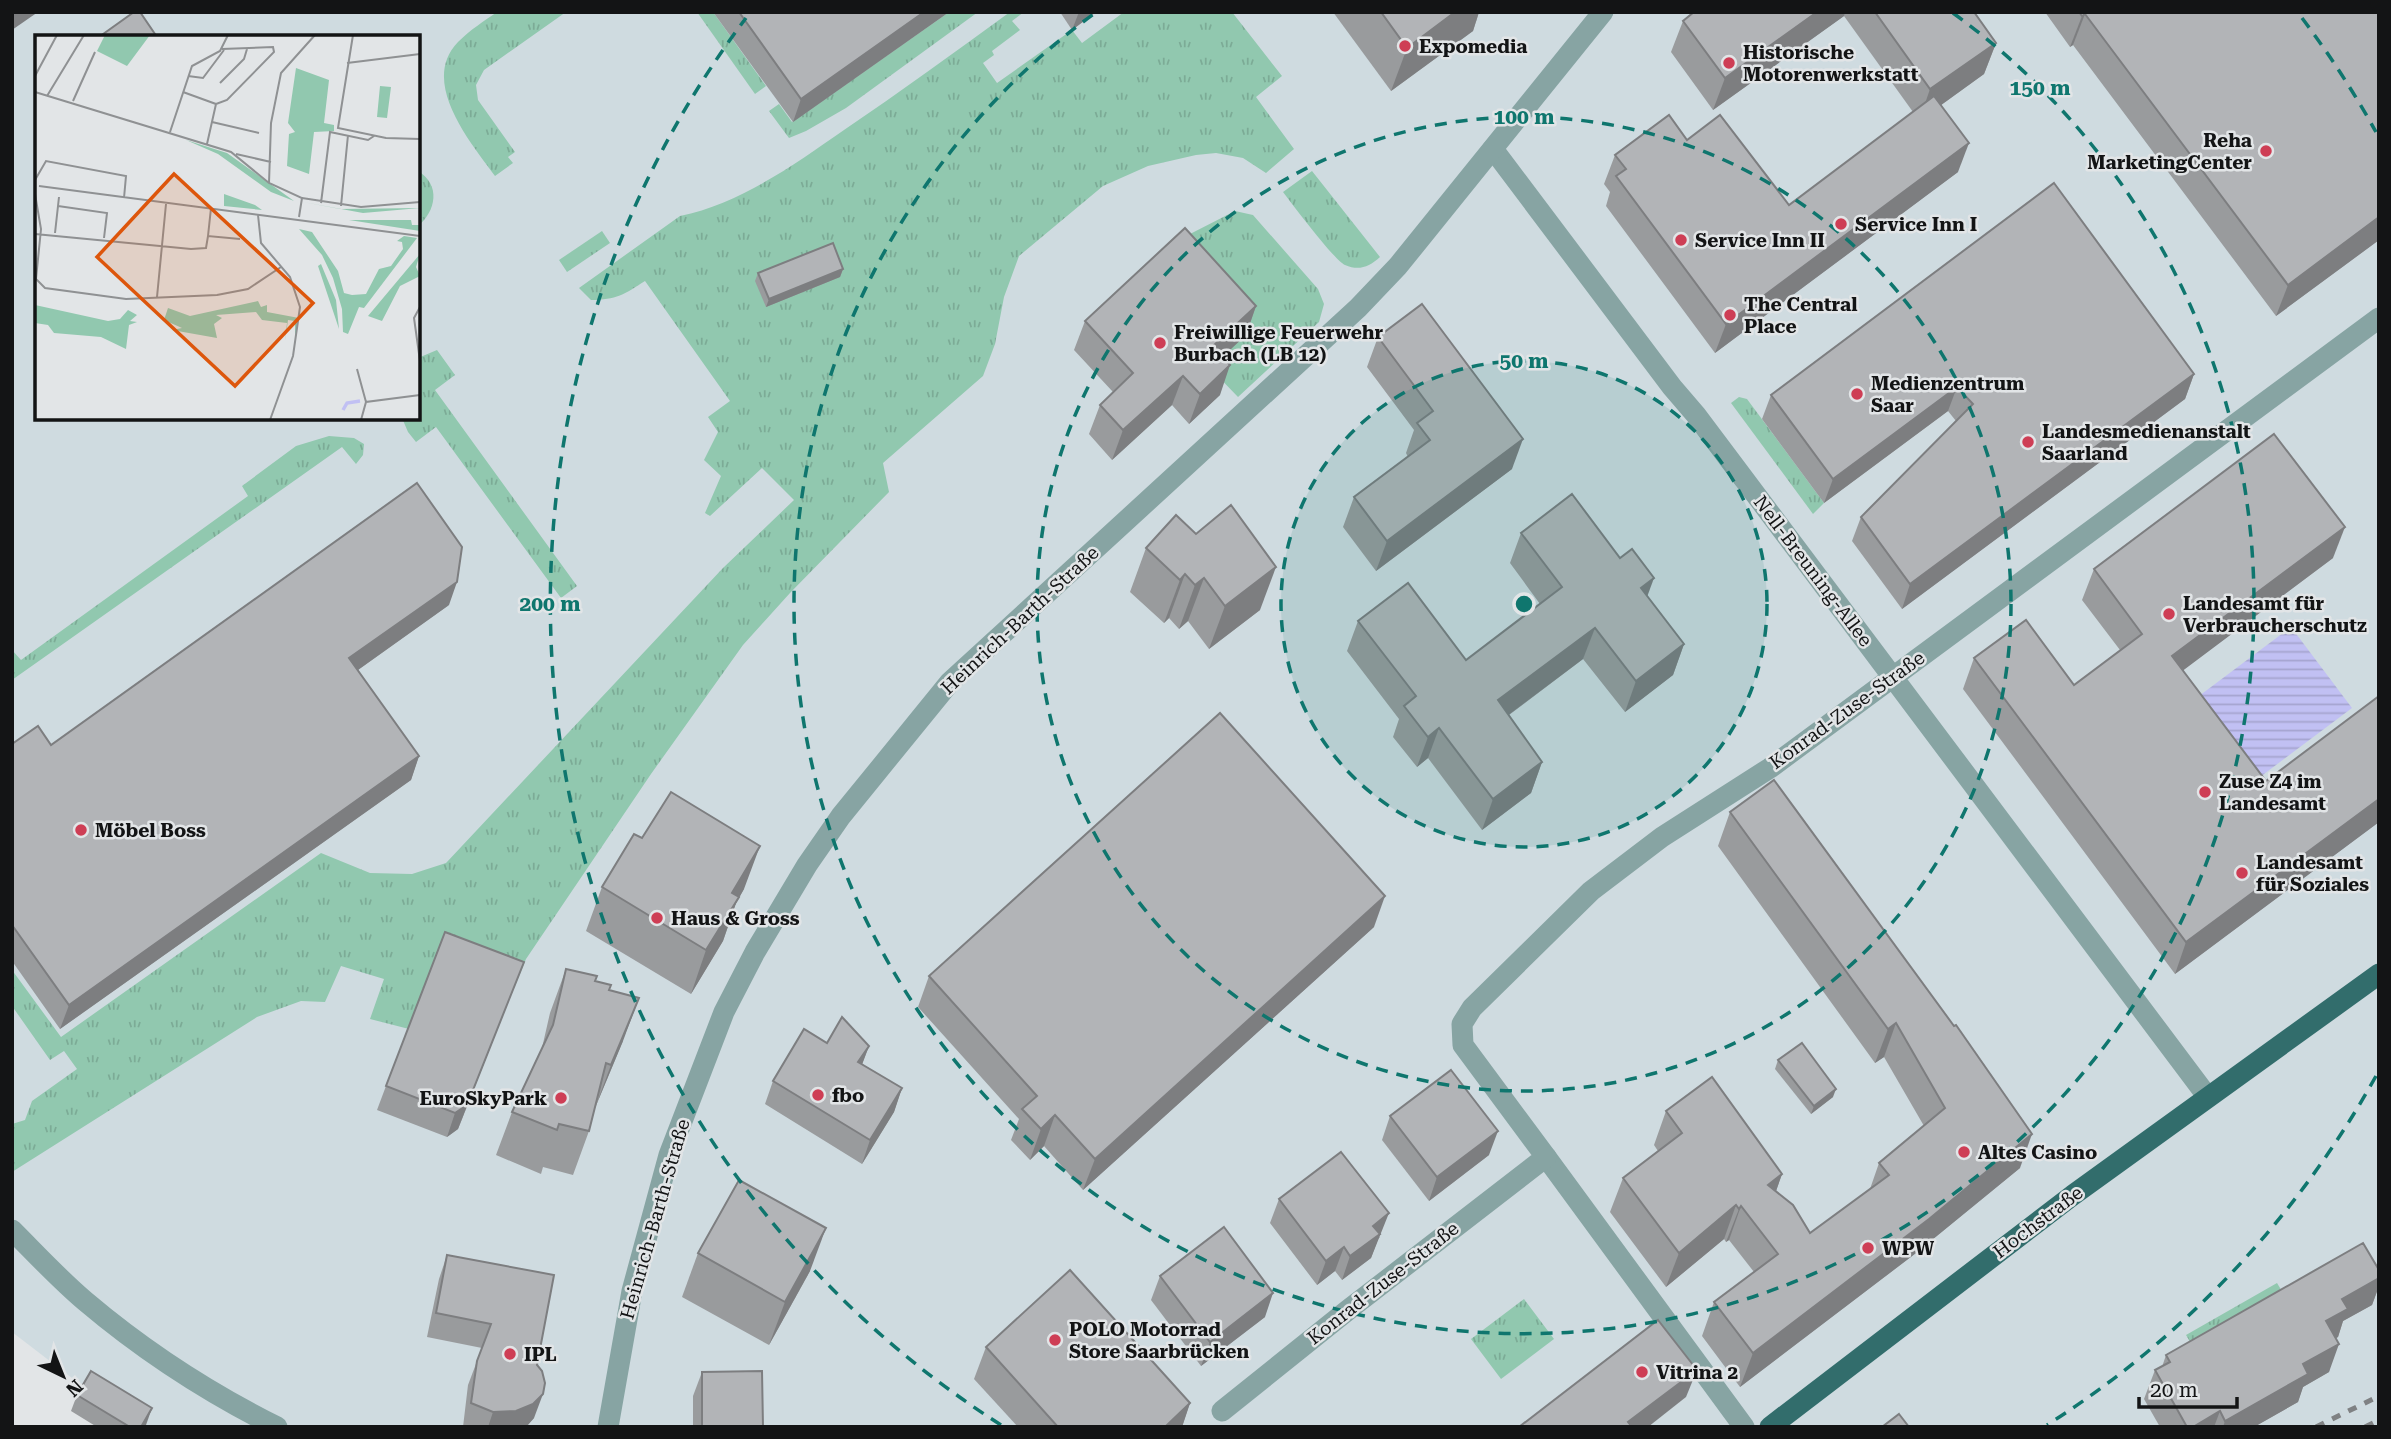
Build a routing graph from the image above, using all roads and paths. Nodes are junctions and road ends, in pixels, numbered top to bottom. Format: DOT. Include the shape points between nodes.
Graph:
graph roads {
  1 [pos="1603,12"];
  2 [pos="1493,149"];
  3 [pos="2379,318"];
  4 [pos="1894,677"];
  5 [pos="2379,974"];
  6 [pos="2207,1096"];
  7 [pos="1546,1157"];
  8 [pos="12,1230"];
  9 [pos="1222,1411"];
  10 [pos="277,1427"];
  11 [pos="608,1427"];
  12 [pos="1744,1427"];
  13 [pos="1770,1427"];
  1 -- 2 [label="street, Heinrich-Barth-Straße"];
  2 -- 4 [label="street, Nell-Breuning-Allee"];
  2 -- 11 [label="street, Heinrich-Barth-Straße" via="1358,308 950,682 807,865 724,1012 673,1143 632,1291"];
  3 -- 4 [label="street, Konrad-Zuse-Straße"];
  4 -- 6 [label="street, Nell-Breuning-Allee"];
  4 -- 7 [label="street, Konrad-Zuse-Straße" via="1591,891 1472,1008 1462,1024 1463,1045"];
  5 -- 6 [label="main road, Hochstraße"];
  6 -- 13 [label="main road, Hochstraße"];
  7 -- 9 [label="street, Konrad-Zuse-Straße"];
  7 -- 12 [label="street, Konrad-Zuse-Straße"];
  8 -- 10 [label="street" via="128,1336 225,1401"];
}
